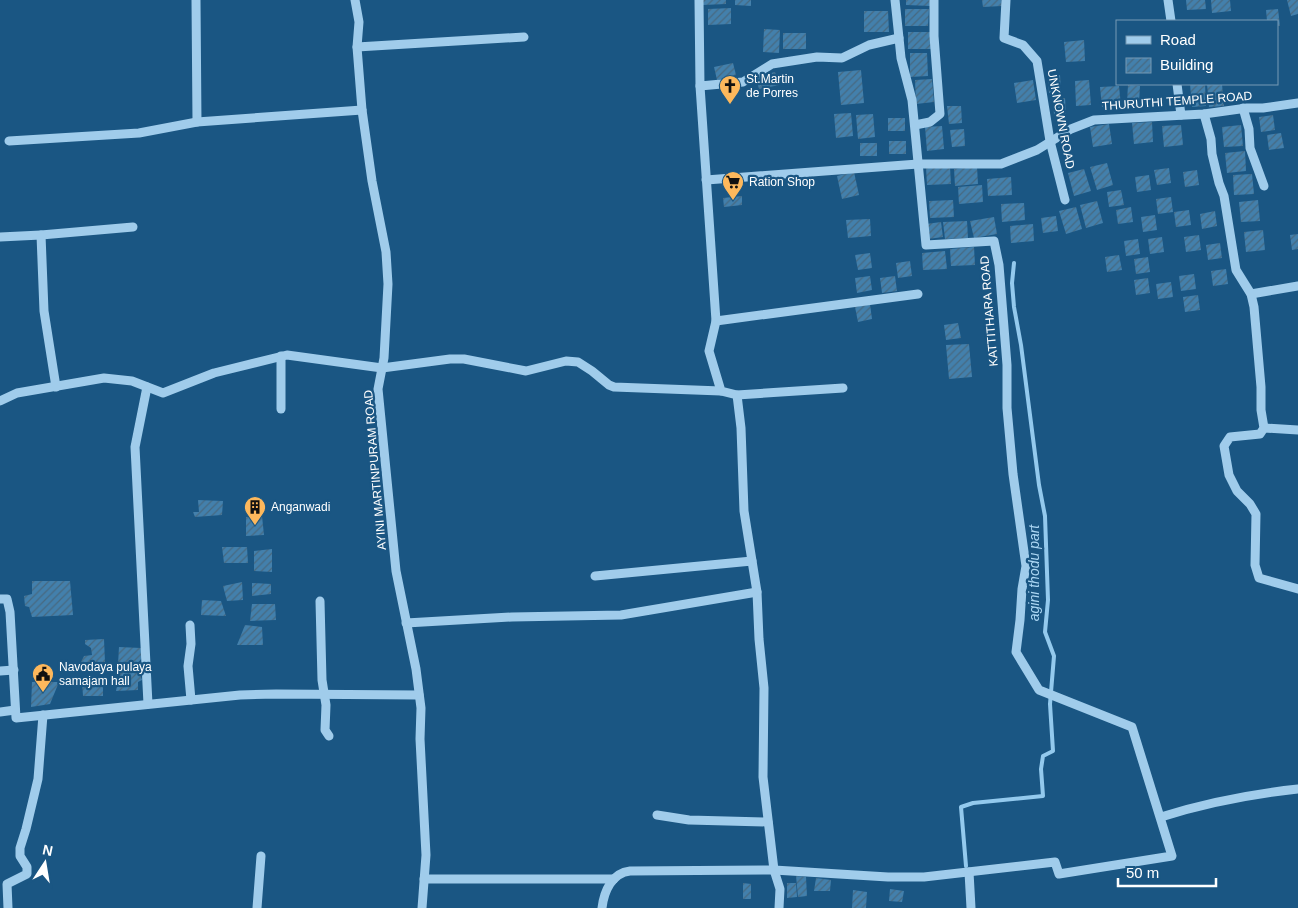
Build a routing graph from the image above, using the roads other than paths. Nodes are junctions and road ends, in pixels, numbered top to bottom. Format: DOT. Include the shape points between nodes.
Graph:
graph roads {
  1 [pos="196,0"];
  2 [pos="355,0"];
  3 [pos="699,0"];
  4 [pos="895,0"];
  5 [pos="934,0"];
  6 [pos="1006,0"];
  7 [pos="1168,0"];
  8 [pos="1171,20"];
  9 [pos="524,37"];
  10 [pos="899,38"];
  11 [pos="357,47"];
  12 [pos="1177,85"];
  13 [pos="700,86"];
  14 [pos="1298,104"];
  15 [pos="1243,108"];
  16 [pos="362,110"];
  17 [pos="1204,114"];
  18 [pos="1181,115"];
  19 [pos="197,122"];
  20 [pos="915,125"];
  21 [pos="9,141"];
  22 [pos="1050,141"];
  23 [pos="918,164"];
  24 [pos="706,180"];
  25 [pos="1264,186"];
  26 [pos="1065,200"];
  27 [pos="133,226"];
  28 [pos="41,235"];
  29 [pos="0,237"];
  30 [pos="1298,286"];
  31 [pos="918,294"];
  32 [pos="1251,294"];
  33 [pos="716,321"];
  34 [pos="281,356"];
  35 [pos="382,368"];
  36 [pos="56,387"];
  37 [pos="147,387"];
  38 [pos="843,388"];
  39 [pos="721,391"];
  40 [pos="737,395"];
  41 [pos="0,401"];
  42 [pos="281,409"];
  43 [pos="1264,428"];
  44 [pos="1298,430"];
  45 [pos="752,560"];
  46 [pos="595,576"];
  47 [pos="1298,589"];
  48 [pos="757,592"];
  49 [pos="0,599"];
  50 [pos="320,601"];
  51 [pos="406,622"];
  52 [pos="190,625"];
  53 [pos="14,670"];
  54 [pos="0,671"];
  55 [pos="323,694"];
  56 [pos="419,695"];
  57 [pos="191,700"];
  58 [pos="148,704"];
  59 [pos="15,710"];
  60 [pos="0,712"];
  61 [pos="43,715"];
  62 [pos="329,736"];
  63 [pos="1298,789"];
  64 [pos="657,815"];
  65 [pos="1161,817"];
  66 [pos="768,822"];
  67 [pos="261,856"];
  68 [pos="774,870"];
  69 [pos="969,872"];
  70 [pos="424,879"];
  71 [pos="614,879"];
  72 [pos="8,908"];
  73 [pos="257,908"];
  74 [pos="422,908"];
  75 [pos="602,908"];
  76 [pos="779,908"];
  77 [pos="971,908"];
  1 -- 19 [label="street"];
  2 -- 11 [label="street, AYINI MARTINPURAM ROAD" via="359,22"];
  3 -- 13 [label="street"];
  4 -- 10 [label="street"];
  5 -- 20 [label="street" via="940,114 930,122"];
  6 -- 22 [label="street, UNKNOWN ROAD" via="1004,38 1023,44 1037,61"];
  7 -- 8 [label="street"];
  9 -- 11 [label="street"];
  10 -- 13 [label="street" via="869,45 842,58 817,57 772,64 742,82"];
  10 -- 20 [label="street, KATTITHARA ROAD"];
  11 -- 16 [label="street, AYINI MARTINPURAM ROAD"];
  12 -- 18 [label="street"];
  13 -- 24 [label="street"];
  14 -- 15 [label="street, THURUTHI TEMPLE ROAD"];
  15 -- 17 [label="street, THURUTHI TEMPLE ROAD"];
  15 -- 25 [label="street" via="1252,156"];
  16 -- 19 [label="street"];
  16 -- 35 [label="street, AYINI MARTINPURAM ROAD" via="386,252 388,284"];
  17 -- 18 [label="street, THURUTHI TEMPLE ROAD"];
  17 -- 32 [label="street" via="1224,196 1236,270"];
  18 -- 22 [label="street, THURUTHI TEMPLE ROAD" via="1094,120"];
  19 -- 21 [label="street" via="139,133"];
  20 -- 23 [label="street, KATTITHARA ROAD"];
  22 -- 23 [label="street, THURUTHI TEMPLE ROAD" via="1037,150 1001,164"];
  22 -- 26 [label="street, UNKNOWN ROAD"];
  23 -- 24 [label="street, THURUTHI TEMPLE ROAD"];
  23 -- 65 [label="street, KATTITHARA ROAD" via="926,245 994,241 998,257 1013,474 1026,566 1016,652 1039,690 1132,726"];
  24 -- 33 [label="street"];
  27 -- 28 [label="street"];
  28 -- 29 [label="street"];
  28 -- 36 [label="street" via="44,311"];
  30 -- 32 [label="street"];
  31 -- 33 [label="street"];
  32 -- 43 [label="street"];
  33 -- 39 [label="street" via="709,351"];
  34 -- 35 [label="street"];
  34 -- 37 [label="street" via="214,373 163,393"];
  34 -- 42 [label="street"];
  35 -- 39 [label="street" via="464,359 526,371 566,361 578,362 614,387"];
  35 -- 51 [label="street, AYINI MARTINPURAM ROAD" via="378,389 396,571"];
  36 -- 37 [label="street" via="104,378 132,381"];
  36 -- 41 [label="street" via="17,393"];
  37 -- 58 [label="street" via="136,447"];
  38 -- 40 [label="street"];
  39 -- 40 [label="street"];
  40 -- 45 [label="street" via="744,511"];
  43 -- 44 [label="street"];
  43 -- 47 [label="street" via="1260,434 1230,437 1224,446 1229,475 1237,491 1256,514 1255,565 1259,578"];
  45 -- 46 [label="street"];
  45 -- 48 [label="street"];
  48 -- 51 [label="street" via="621,615"];
  48 -- 66 [label="street" via="764,688 763,777"];
  49 -- 53 [label="street" via="7,599 9,607"];
  50 -- 55 [label="street"];
  51 -- 56 [label="street, AYINI MARTINPURAM ROAD"];
  52 -- 57 [label="street" via="188,666"];
  53 -- 54 [label="street"];
  53 -- 59 [label="street"];
  55 -- 56 [label="street"];
  55 -- 57 [label="street" via="267,694"];
  55 -- 62 [label="street" via="325,730"];
  56 -- 70 [label="street, AYINI MARTINPURAM ROAD" via="426,854"];
  57 -- 58 [label="street"];
  58 -- 61 [label="street"];
  59 -- 60 [label="street"];
  59 -- 61 [label="street" via="16,718"];
  61 -- 72 [label="street" via="38,779 20,848 28,874 7,884"];
  63 -- 65 [label="street" via="1196,807"];
  64 -- 66 [label="street" via="689,820"];
  65 -- 69 [label="street" via="1172,856 1059,874 1055,862"];
  66 -- 68 [label="street"];
  67 -- 73 [label="street"];
  68 -- 69 [label="street" via="888,877"];
  68 -- 71 [label="street" via="630,871"];
  68 -- 76 [label="street" via="780,889"];
  69 -- 77 [label="street"];
  70 -- 71 [label="street"];
  70 -- 74 [label="street, AYINI MARTINPURAM ROAD"];
  71 -- 75 [label="street" via="603,898"];
}
